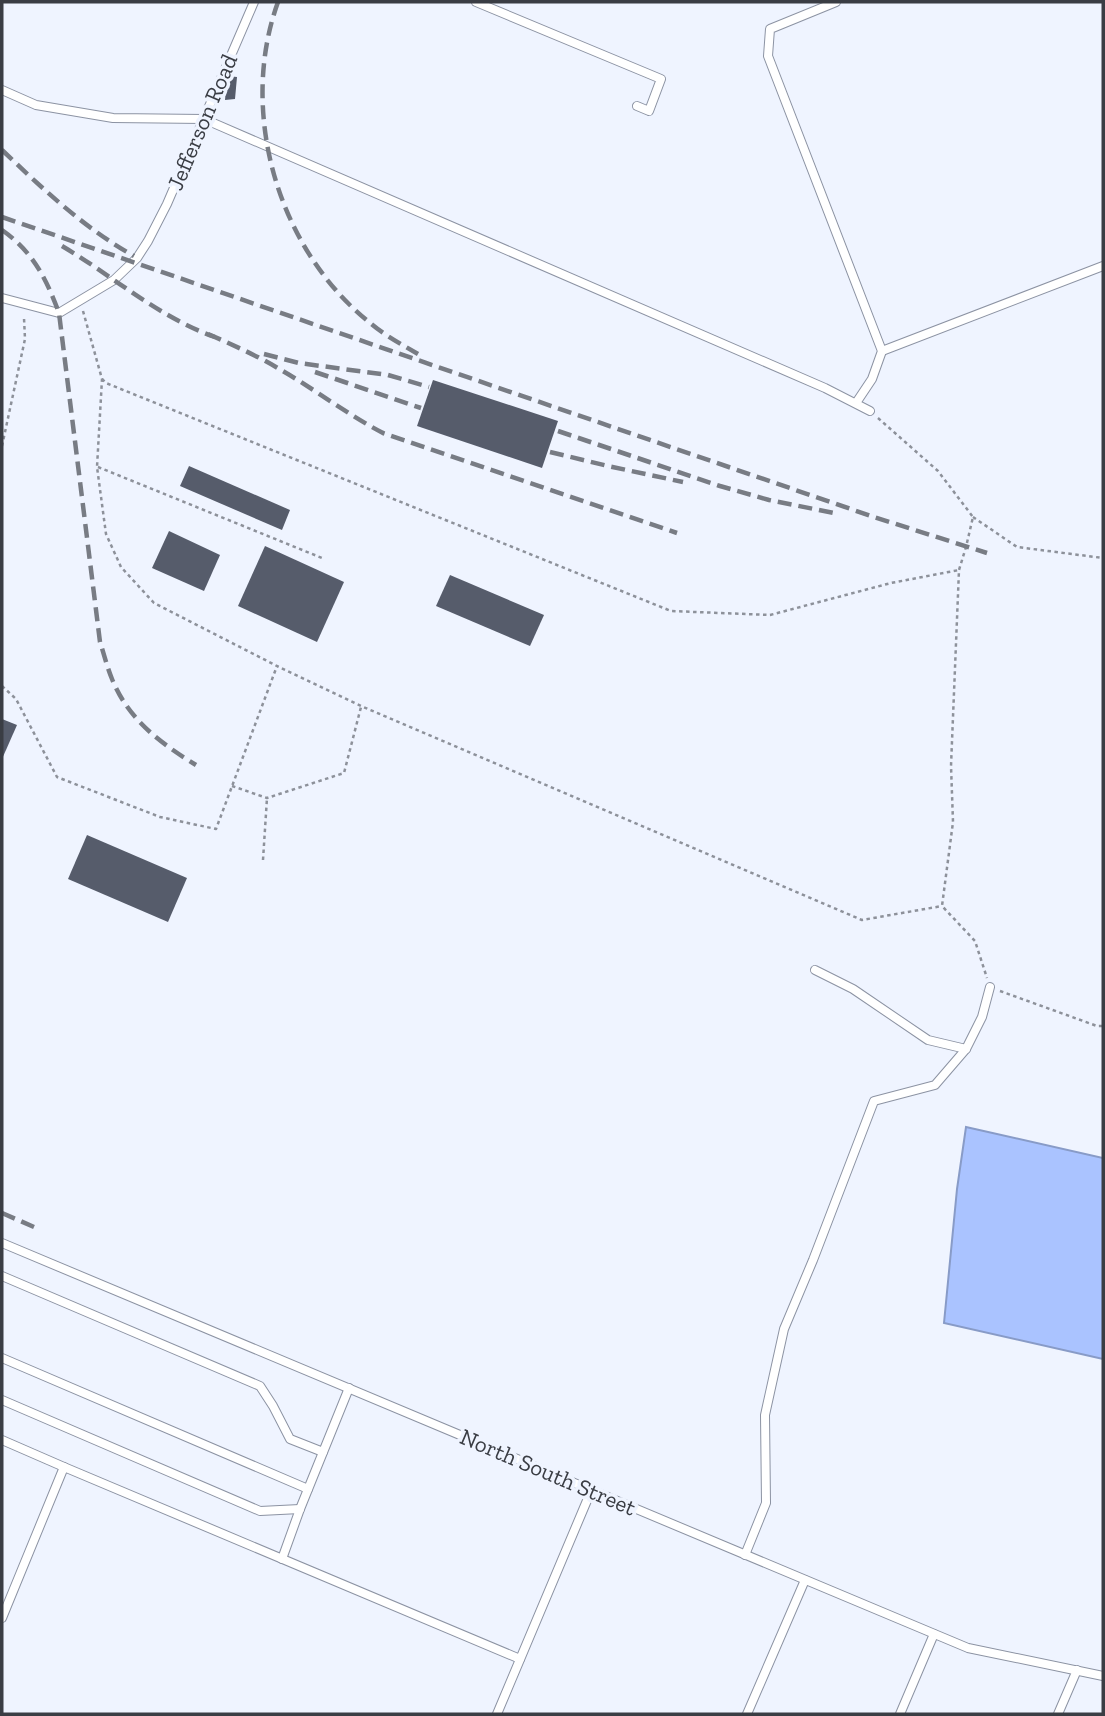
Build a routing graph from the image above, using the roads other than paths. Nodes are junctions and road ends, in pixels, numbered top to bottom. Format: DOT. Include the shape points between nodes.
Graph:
graph roads {
  1 [pos="254,2"];
  2 [pos="476,2"];
  3 [pos="836,2"];
  4 [pos="2,90"];
  5 [pos="637,106"];
  6 [pos="204,119"];
  7 [pos="1103,266"];
  8 [pos="2,298"];
  9 [pos="882,351"];
  10 [pos="856,403"];
  11 [pos="870,411"];
  12 [pos="815,970"];
  13 [pos="990,987"];
  14 [pos="966,1049"];
  15 [pos="2,1243"];
  16 [pos="2,1276"];
  17 [pos="2,1358"];
  18 [pos="349,1388"];
  19 [pos="2,1400"];
  20 [pos="2,1440"];
  21 [pos="323,1452"];
  22 [pos="65,1467"];
  23 [pos="308,1489"];
  24 [pos="591,1491"];
  25 [pos="300,1509"];
  26 [pos="746,1555"];
  27 [pos="282,1559"];
  28 [pos="805,1580"];
  29 [pos="2,1618"];
  30 [pos="934,1634"];
  31 [pos="520,1659"];
  32 [pos="1077,1670"];
  33 [pos="1103,1676"];
  34 [pos="497,1714"];
  35 [pos="747,1714"];
  36 [pos="900,1714"];
  37 [pos="1058,1714"];
  1 -- 6 [label="lane, Jefferson Road"];
  2 -- 5 [label="lane" via="661,79 649,111"];
  3 -- 9 [label="lane" via="770,29 768,56"];
  4 -- 6 [label="lane" via="36,105 113,118"];
  6 -- 8 [label="lane, Jefferson Road" via="148,242 114,280 59,313"];
  6 -- 10 [label="lane"];
  7 -- 9 [label="lane"];
  9 -- 10 [label="lane" via="872,379"];
  10 -- 11 [label="lane"];
  12 -- 14 [label="lane" via="853,989 928,1040"];
  13 -- 14 [label="lane"];
  14 -- 26 [label="lane" via="935,1085 874,1101 784,1329 765,1415 766,1503"];
  15 -- 18 [label="lane, North South Street"];
  16 -- 21 [label="lane" via="260,1386 290,1439"];
  17 -- 23 [label="lane"];
  18 -- 21 [label="lane"];
  18 -- 24 [label="lane, North South Street"];
  19 -- 25 [label="lane" via="260,1511"];
  20 -- 22 [label="lane"];
  21 -- 23 [label="lane"];
  22 -- 27 [label="lane"];
  22 -- 29 [label="lane"];
  23 -- 25 [label="lane"];
  24 -- 26 [label="lane, North South Street"];
  24 -- 31 [label="lane"];
  25 -- 27 [label="lane"];
  26 -- 28 [label="lane, North South Street"];
  27 -- 31 [label="lane"];
  28 -- 30 [label="lane, North South Street"];
  28 -- 35 [label="lane"];
  30 -- 32 [label="lane, North South Street" via="968,1648"];
  30 -- 36 [label="lane"];
  31 -- 34 [label="lane"];
  32 -- 33 [label="lane, North South Street"];
  32 -- 37 [label="lane"];
}
